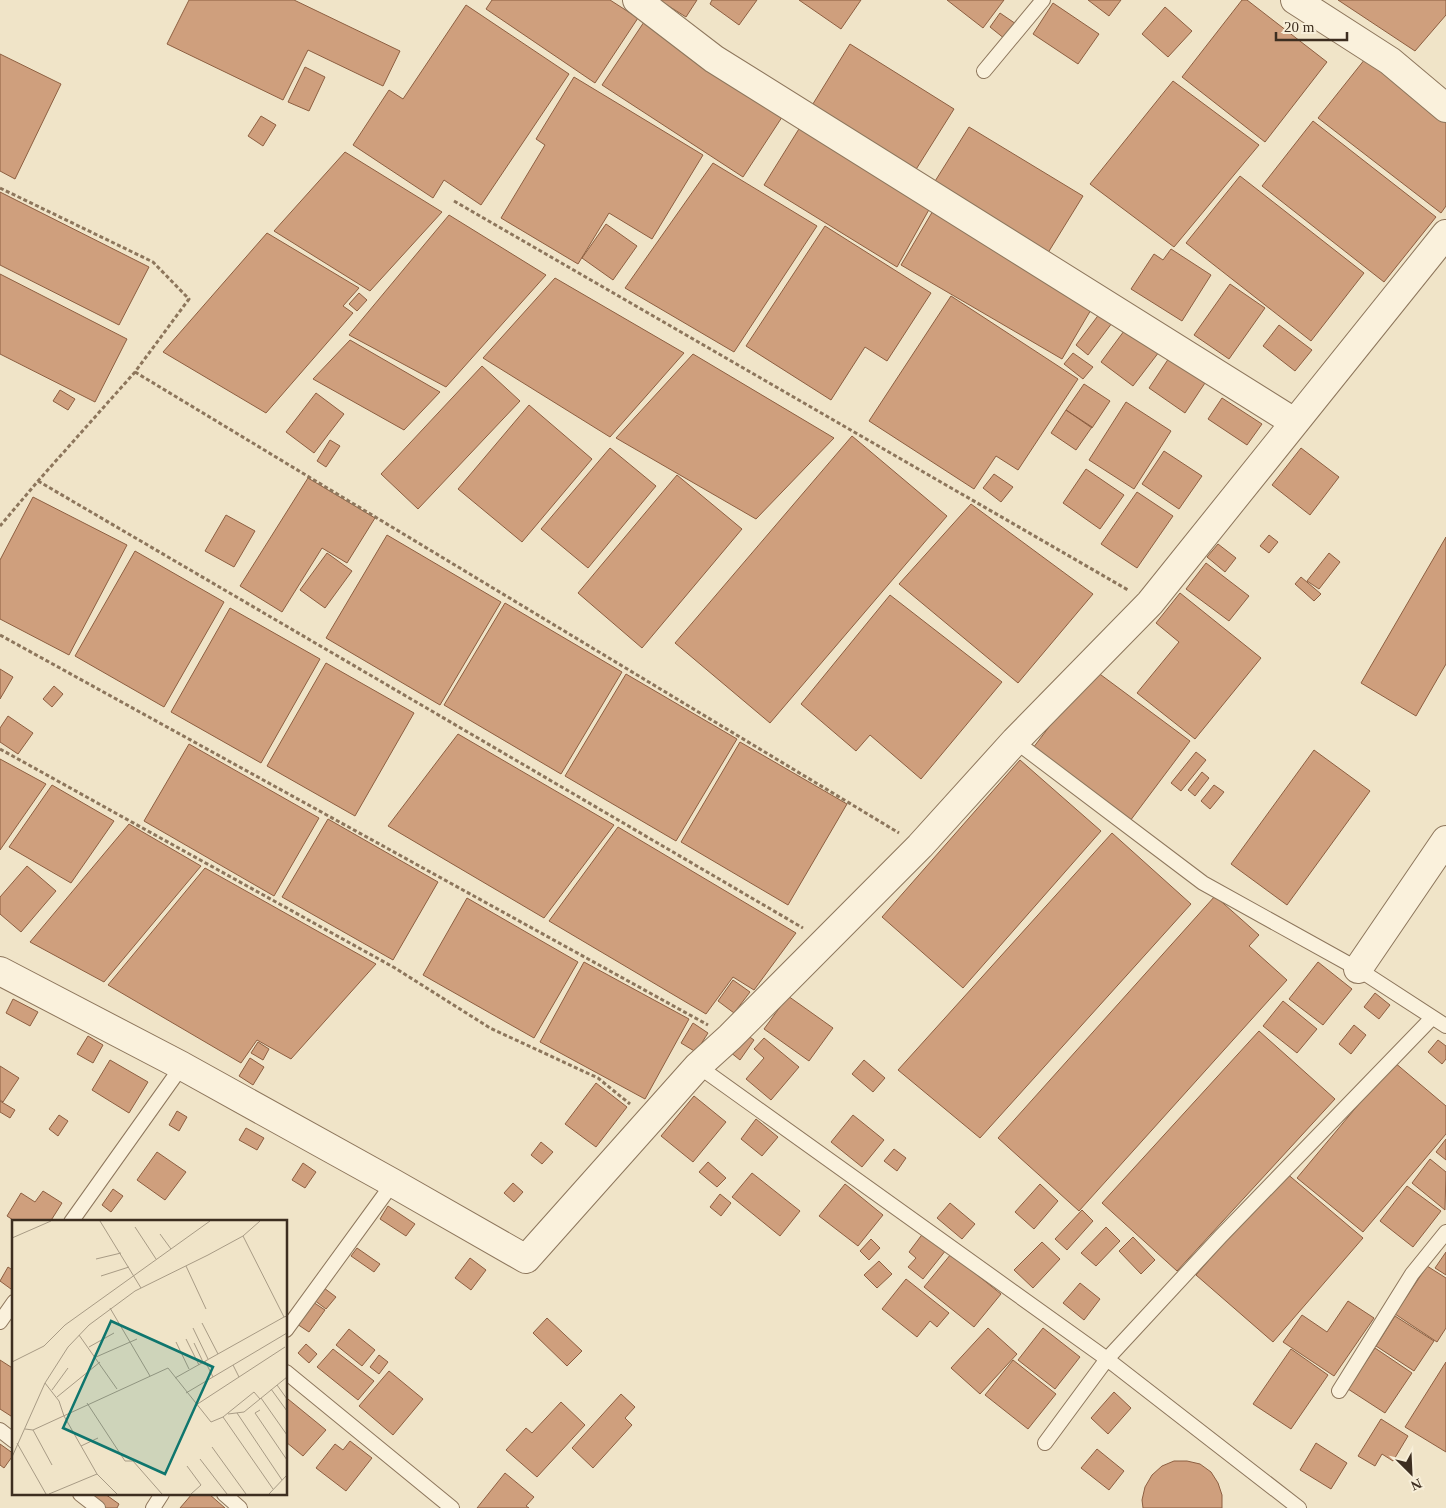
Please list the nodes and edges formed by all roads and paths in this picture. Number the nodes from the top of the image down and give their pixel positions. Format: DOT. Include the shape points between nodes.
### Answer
graph roads {
  1 [pos="637,0"];
  2 [pos="1043,0"];
  3 [pos="1295,0"];
  4 [pos="984,71"];
  5 [pos="1446,108"];
  6 [pos="0,188"];
  7 [pos="454,201"];
  8 [pos="1446,234"];
  9 [pos="135,372"];
  10 [pos="1294,422"];
  11 [pos="38,481"];
  12 [pos="0,526"];
  13 [pos="1150,603"];
  14 [pos="0,634"];
  15 [pos="1015,741"];
  16 [pos="0,749"];
  17 [pos="1446,840"];
  18 [pos="920,846"];
  19 [pos="825,941"];
  20 [pos="1358,969"];
  21 [pos="0,971"];
  22 [pos="1432,1018"];
  23 [pos="1446,1026"];
  24 [pos="730,1037"];
  25 [pos="182,1066"];
  26 [pos="698,1066"];
  27 [pos="650,1120"];
  28 [pos="393,1183"];
  29 [pos="72,1220"];
  30 [pos="1446,1232"];
  31 [pos="12,1305"];
  32 [pos="0,1322"];
  33 [pos="288,1327"];
  34 [pos="1107,1359"];
  35 [pos="288,1374"];
  36 [pos="1340,1391"];
  37 [pos="0,1430"];
  38 [pos="12,1439"];
  39 [pos="1045,1443"];
  40 [pos="83,1496"];
  41 [pos="161,1496"];
  42 [pos="226,1496"];
  43 [pos="98,1508"];
  44 [pos="153,1508"];
  45 [pos="240,1508"];
  46 [pos="452,1508"];
  47 [pos="1299,1508"];
  1 -- 10 [label="street" via="714,59"];
  2 -- 4 [label="lane"];
  3 -- 5 [label="street" via="1390,61"];
  6 -- 9 [label="path" via="153,262 189,299"];
  7 -- 13 [label="path"];
  8 -- 10 [label="street"];
  9 -- 11 [label="path"];
  9 -- 18 [label="path"];
  10 -- 13 [label="street"];
  11 -- 12 [label="path"];
  11 -- 19 [label="path"];
  13 -- 15 [label="street"];
  14 -- 24 [label="path"];
  15 -- 18 [label="street"];
  15 -- 20 [label="lane" via="1203,883"];
  16 -- 27 [label="path" via="395,968 490,1028 598,1078"];
  17 -- 20 [label="street"];
  18 -- 19 [label="street"];
  19 -- 24 [label="street"];
  20 -- 22 [label="lane"];
  21 -- 25 [label="street"];
  22 -- 23 [label="lane"];
  22 -- 34 [label="lane"];
  24 -- 26 [label="street"];
  25 -- 28 [label="street"];
  25 -- 29 [label="lane"];
  26 -- 27 [label="street"];
  26 -- 34 [label="lane"];
  27 -- 28 [label="street" via="526,1259"];
  28 -- 33 [label="lane"];
  30 -- 36 [label="lane" via="1412,1274"];
  31 -- 32 [label="lane"];
  34 -- 39 [label="lane"];
  34 -- 47 [label="lane"];
  35 -- 46 [label="lane"];
  37 -- 38 [label="lane"];
  40 -- 43 [label="lane"];
  41 -- 44 [label="lane"];
  42 -- 45 [label="lane"];
}
